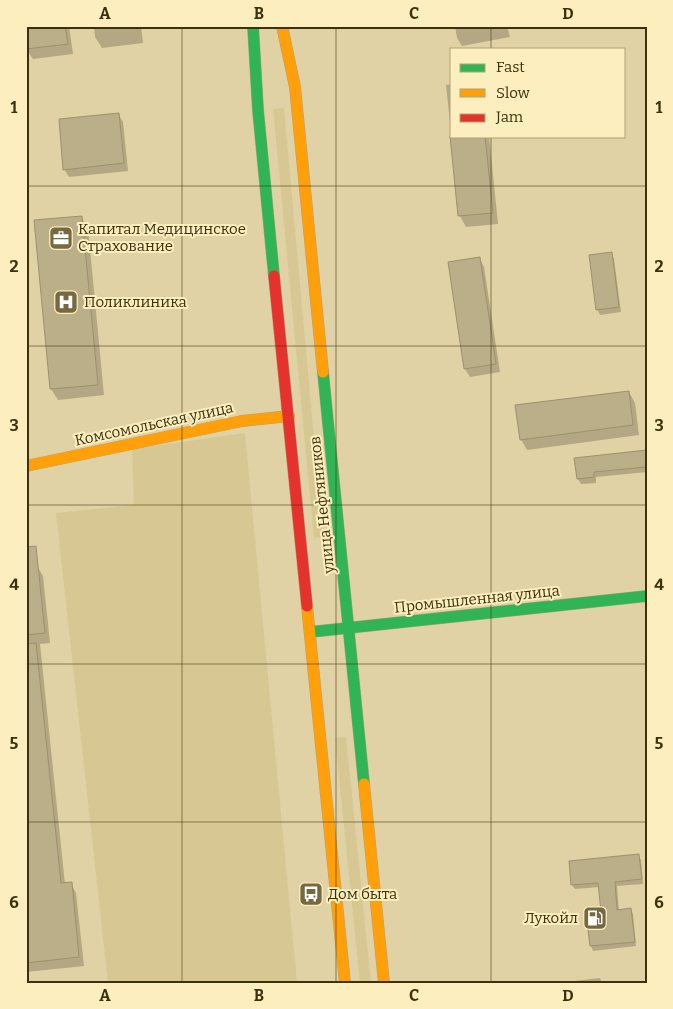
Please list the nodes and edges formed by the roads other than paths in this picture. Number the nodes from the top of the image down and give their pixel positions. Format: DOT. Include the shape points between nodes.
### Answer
graph roads {
  1 [pos="252,26"];
  2 [pos="282,26"];
  3 [pos="288,416"];
  4 [pos="26,466"];
  5 [pos="647,596"];
  6 [pos="349,628"];
  7 [pos="310,632"];
  8 [pos="345,983"];
  9 [pos="384,983"];
  1 -- 3 [label="main road, улица Нефтяников"];
  2 -- 6 [label="main road, улица Нефтяников" via="295,87"];
  3 -- 4 [label="main road, Комсомольская улица" via="232,423"];
  3 -- 7 [label="main road, улица Нефтяников"];
  5 -- 6 [label="main road, Промышленная улица"];
  6 -- 7 [label="main road, Промышленная улица"];
  6 -- 9 [label="main road, улица Нефтяников"];
  7 -- 8 [label="main road, улица Нефтяников"];
}
